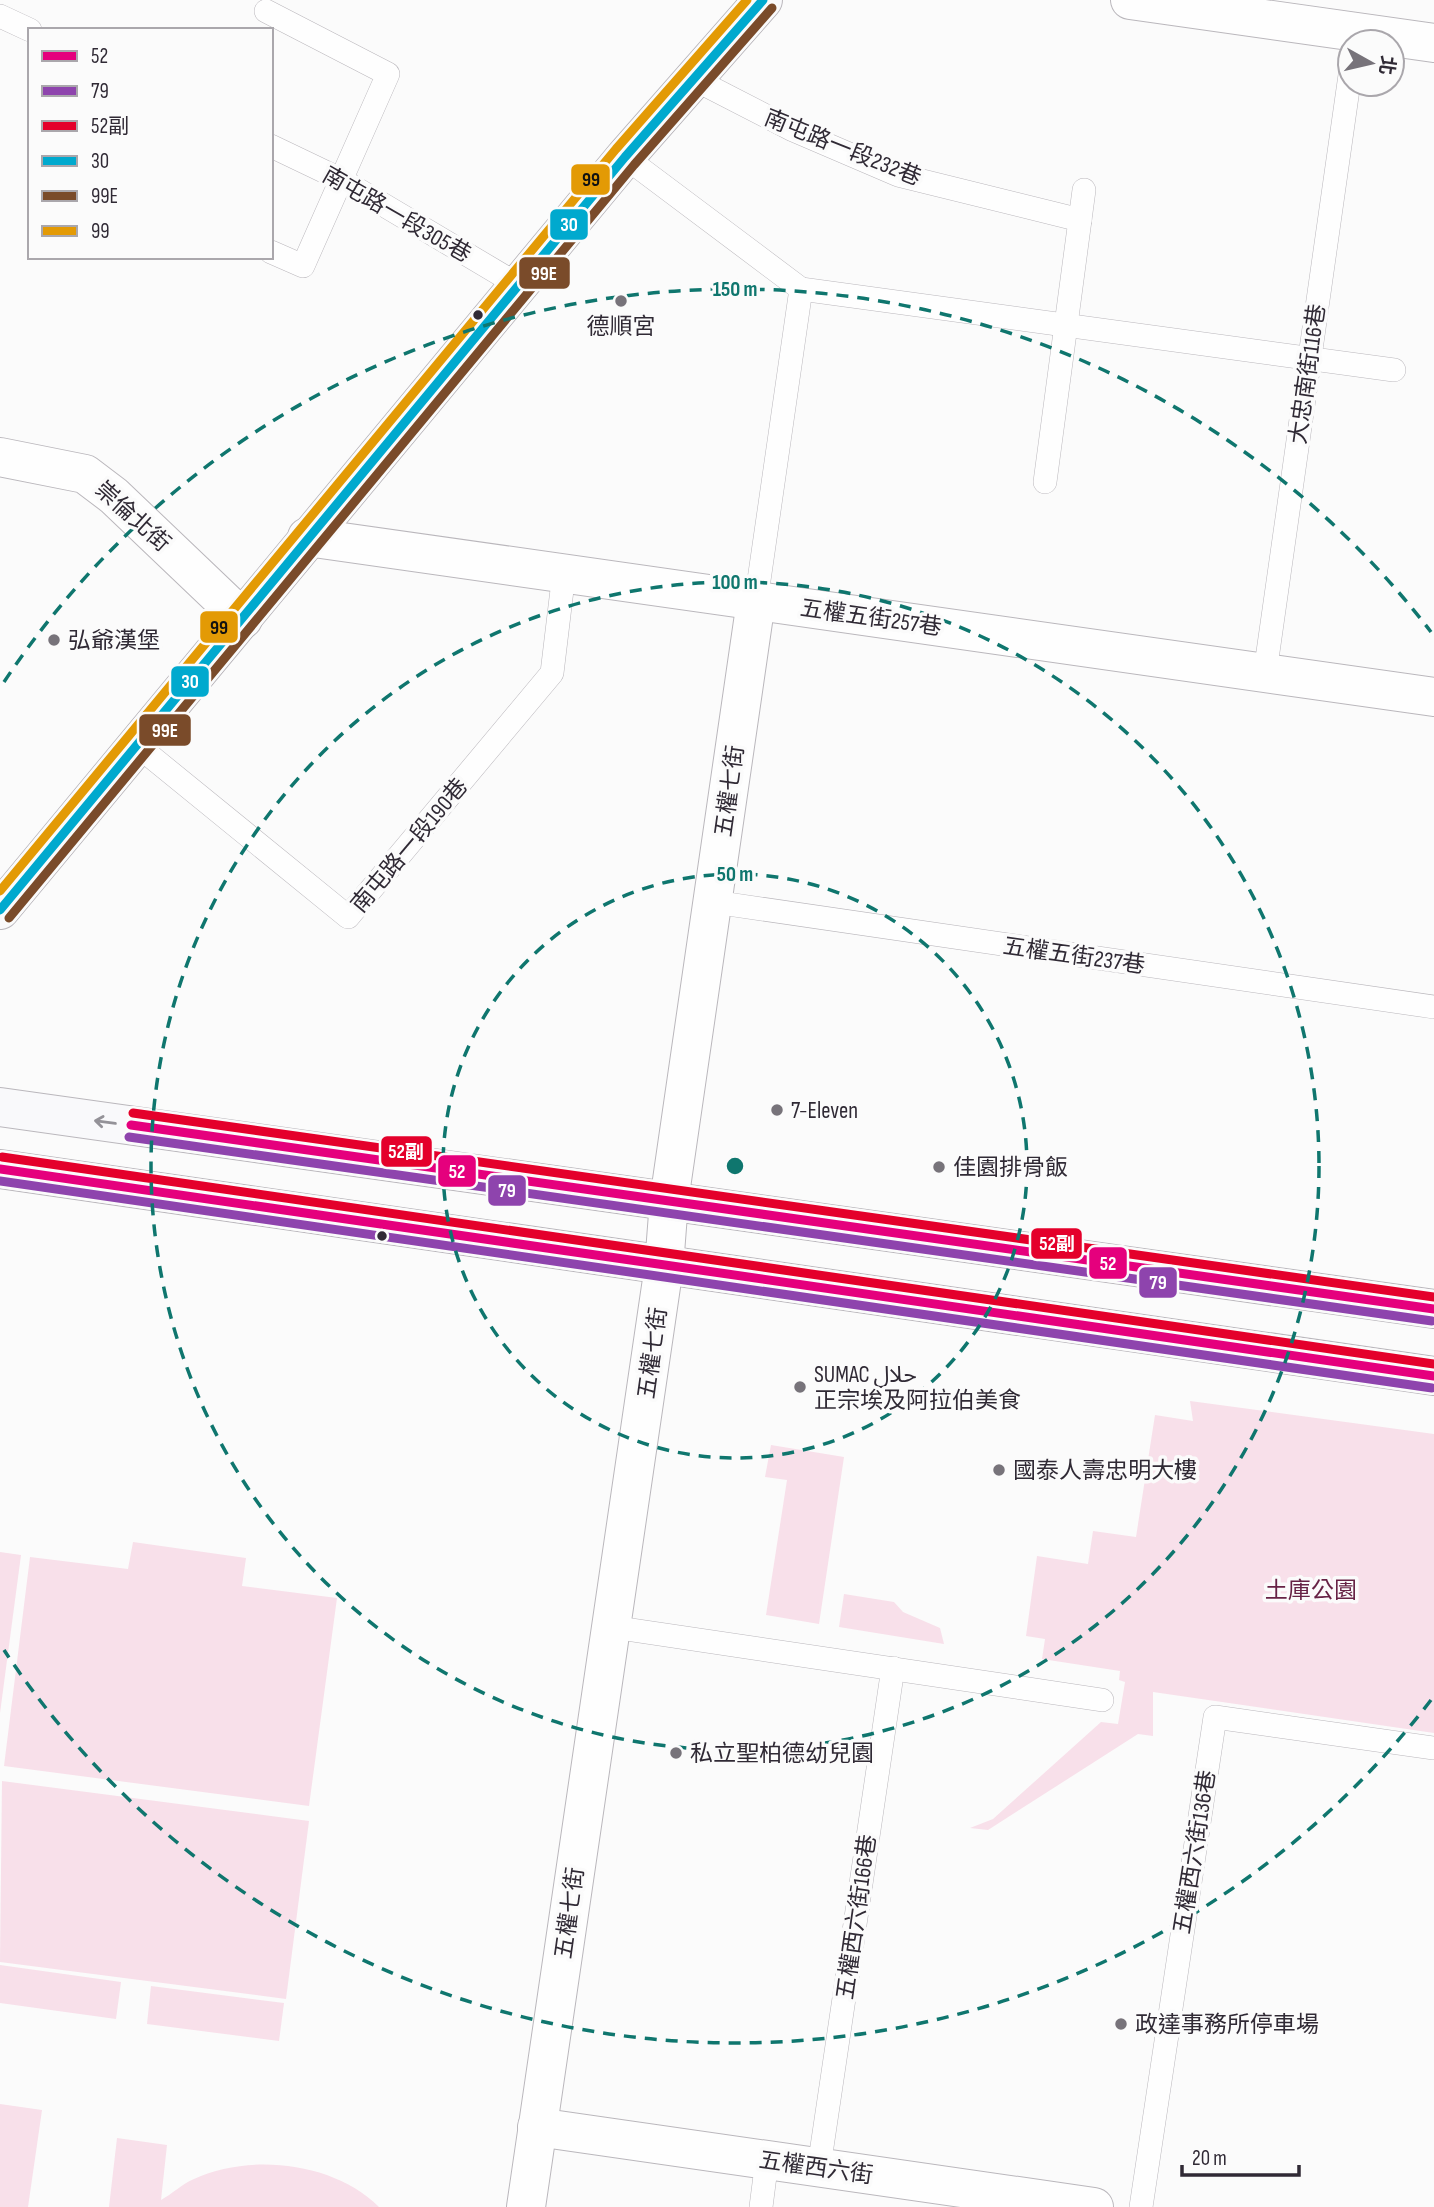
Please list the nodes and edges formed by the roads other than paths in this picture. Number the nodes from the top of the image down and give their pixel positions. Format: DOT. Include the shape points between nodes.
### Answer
graph roads {
  1 [pos="1130,0"];
  2 [pos="759,2"];
  3 [pos="266,11"];
  4 [pos="0,16"];
  5 [pos="28,29"];
  6 [pos="1336,34"];
  7 [pos="1406,41"];
  8 [pos="1434,43"];
  9 [pos="694,79"];
  10 [pos="1347,98"];
  11 [pos="273,147"];
  12 [pos="625,157"];
  13 [pos="340,179"];
  14 [pos="1084,190"];
  15 [pos="1080,220"];
  16 [pos="273,253"];
  17 [pos="520,286"];
  18 [pos="801,289"];
  19 [pos="1066,325"];
  20 [pos="1310,358"];
  21 [pos="1394,370"];
  22 [pos="0,457"];
  23 [pos="1045,482"];
  24 [pos="307,537"];
  25 [pos="564,573"];
  26 [pos="756,601"];
  27 [pos="243,619"];
  28 [pos="1265,673"];
  29 [pos="1434,696"];
  30 [pos="138,746"];
  31 [pos="713,902"];
  32 [pos="0,910"];
  33 [pos="1434,1007"];
  34 [pos="0,1107"];
  35 [pos="0,1169"];
  36 [pos="670,1201"];
  37 [pos="664,1266"];
  38 [pos="1434,1309"];
  39 [pos="1434,1376"];
  40 [pos="612,1627"];
  41 [pos="893,1668"];
  42 [pos="1102,1700"];
  43 [pos="1434,1748"];
  44 [pos="537,2127"];
  45 [pos="767,2160"];
  46 [pos="819,2167"];
  47 [pos="982,2199"];
  48 [pos="526,2207"];
  49 [pos="761,2207"];
  50 [pos="1094,2207"];
  51 [pos="1141,2207"];
  1 -- 6 [label="street"];
  2 -- 9 [label="main road"];
  3 -- 13 [label="lane" via="388,74"];
  4 -- 5 [label="lane"];
  7 -- 8 [label="street"];
  9 -- 12 [label="main road"];
  9 -- 15 [label="lane, 南屯路一段232巷" via="793,131 898,175"];
  10 -- 20 [label="lane, 大忠南街116巷"];
  11 -- 13 [label="lane, 南屯路一段305巷"];
  12 -- 17 [label="main road"];
  12 -- 18 [label="lane"];
  13 -- 16 [label="lane" via="303,265"];
  13 -- 17 [label="lane, 南屯路一段305巷"];
  14 -- 15 [label="lane"];
  15 -- 19 [label="lane"];
  17 -- 24 [label="main road"];
  18 -- 19 [label="lane"];
  18 -- 26 [label="lane, 五權七街"];
  19 -- 20 [label="lane"];
  19 -- 23 [label="lane"];
  20 -- 21 [label="lane"];
  20 -- 28 [label="lane, 大忠南街116巷"];
  22 -- 27 [label="street, 崇倫北街" via="85,474"];
  24 -- 25 [label="street, 五權五街257巷"];
  24 -- 27 [label="main road"];
  25 -- 26 [label="street, 五權五街257巷"];
  25 -- 30 [label="lane, 南屯路一段190巷" via="552,673 348,917"];
  26 -- 28 [label="street, 五權五街257巷"];
  26 -- 31 [label="street, 五權七街"];
  27 -- 30 [label="main road"];
  28 -- 29 [label="street, 五權五街257巷"];
  30 -- 32 [label="main road"];
  31 -- 33 [label="lane, 五權五街237巷"];
  31 -- 36 [label="street, 五權七街"];
  36 -- 34 [label="main road, one-way"];
  35 -- 37 [label="main road"];
  36 -- 37 [label="street, 五權七街"];
  36 -- 38 [label="main road"];
  37 -- 39 [label="main road"];
  37 -- 40 [label="street, 五權七街"];
  40 -- 41 [label="lane"];
  40 -- 44 [label="street, 五權七街"];
  41 -- 42 [label="lane"];
  41 -- 46 [label="lane, 五權西六街166巷"];
  43 -- 51 [label="lane, 五權西六街136巷" via="1215,1717"];
  44 -- 45 [label="street, 五權西六街"];
  44 -- 48 [label="street, 五權七街"];
  45 -- 46 [label="street, 五權西六街"];
  45 -- 49 [label="lane"];
  46 -- 47 [label="street, 五權西六街"];
  47 -- 50 [label="street, 五權西六街"];
}
